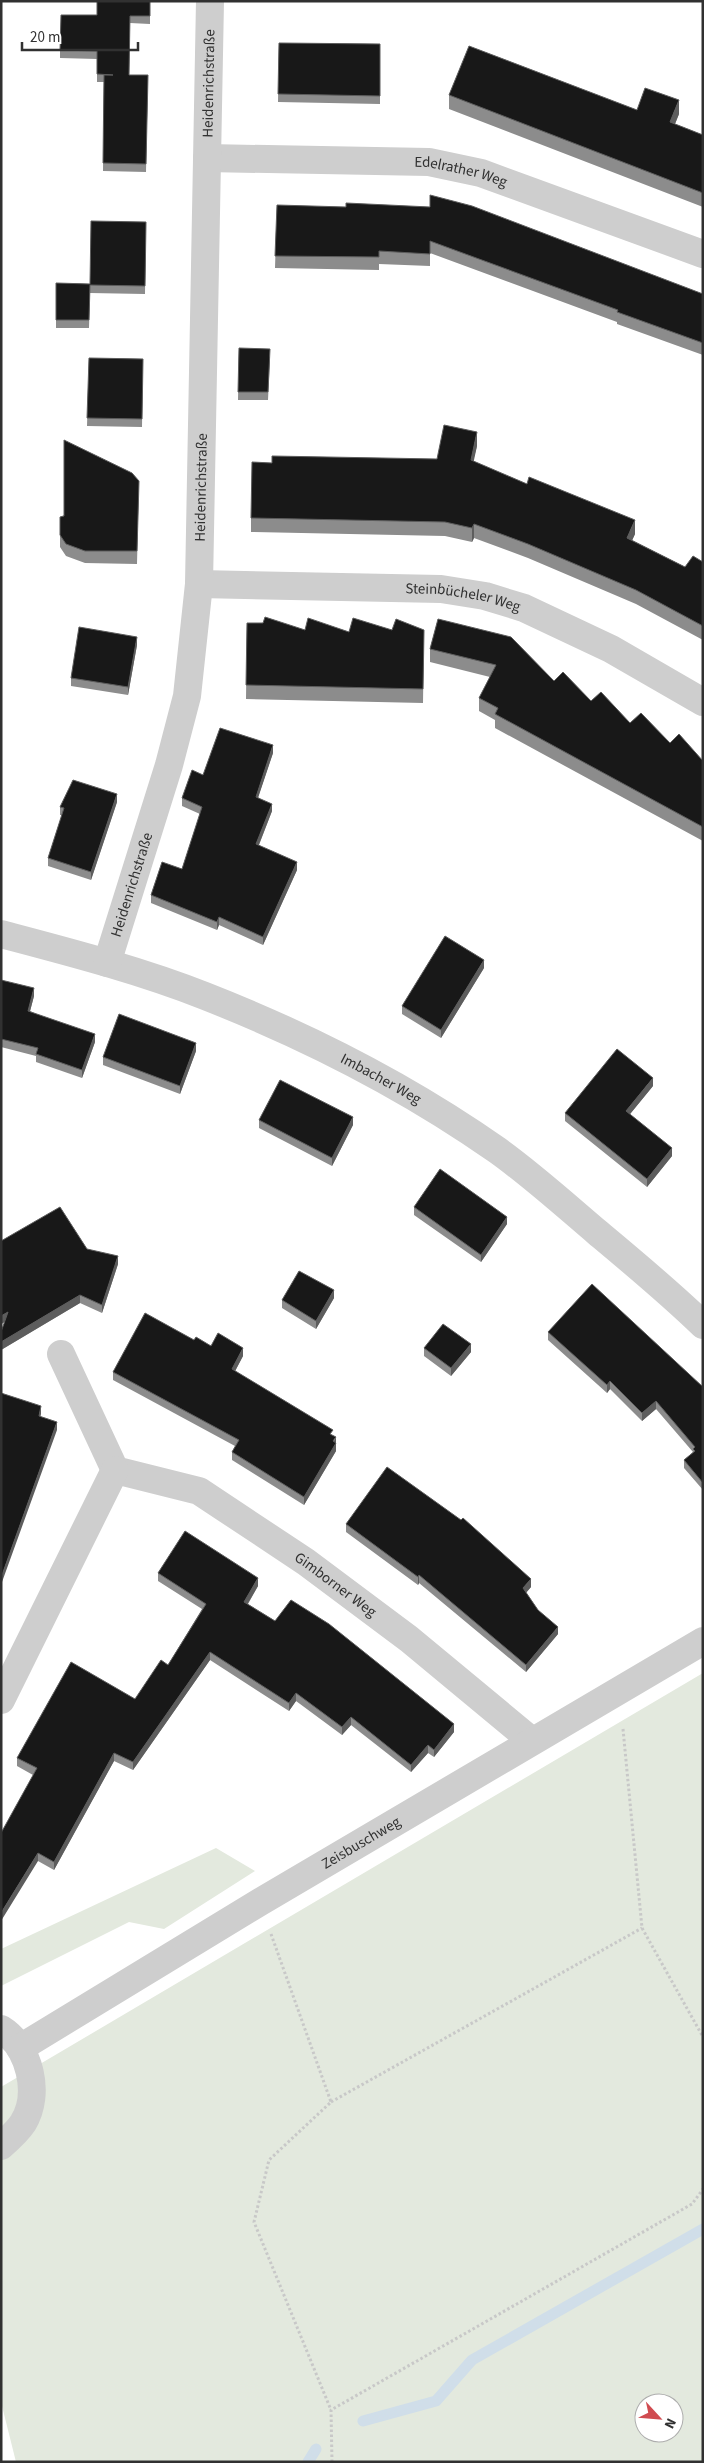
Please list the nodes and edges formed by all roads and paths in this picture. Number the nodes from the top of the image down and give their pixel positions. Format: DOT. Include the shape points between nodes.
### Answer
graph roads {
  1 [pos="210,1"];
  2 [pos="207,158"];
  3 [pos="703,254"];
  4 [pos="198,584"];
  5 [pos="703,702"];
  6 [pos="1,934"];
  7 [pos="107,963"];
  8 [pos="703,1324"];
  9 [pos="61,1354"];
  10 [pos="115,1470"];
  11 [pos="703,1641"];
  12 [pos="622,1688"];
  13 [pos="1,1700"];
  14 [pos="532,1741"];
  15 [pos="260,1902"];
  16 [pos="642,1928"];
  17 [pos="703,2037"];
  18 [pos="11,2039"];
  19 [pos="331,2102"];
  20 [pos="1,2146"];
  21 [pos="703,2189"];
  22 [pos="332,2410"];
  23 [pos="332,2462"];
  1 -- 2 [label="street, Heidenrichstraße"];
  2 -- 3 [label="street, Edelrather Weg" via="429,162 482,173"];
  2 -- 4 [label="street, Heidenrichstraße"];
  4 -- 5 [label="street, Steinbücheler Weg" via="441,589 485,596 524,608 611,649"];
  4 -- 7 [label="street, Heidenrichstraße" via="187,696 169,765"];
  6 -- 7 [label="street, Imbacher Weg"];
  7 -- 8 [label="street, Imbacher Weg" via="204,995 304,1038 415,1097 497,1150 558,1198"];
  9 -- 10 [label="street"];
  10 -- 13 [label="street"];
  10 -- 14 [label="street, Gimborner Weg" via="198,1492 306,1562 401,1633"];
  11 -- 12 [label="street, Zeisbuschweg"];
  12 -- 14 [label="street, Zeisbuschweg"];
  12 -- 16 [label="path"];
  14 -- 15 [label="street, Zeisbuschweg"];
  15 -- 18 [label="street, Zeisbuschweg"];
  15 -- 19 [label="path"];
  16 -- 17 [label="path"];
  16 -- 19 [label="path"];
  18 -- 20 [label="street" via="28,2065 32,2084 30,2104 23,2122"];
  19 -- 22 [label="path" via="269,2160 254,2222"];
  21 -- 22 [label="path" via="692,2204"];
  22 -- 23 [label="path"];
}
